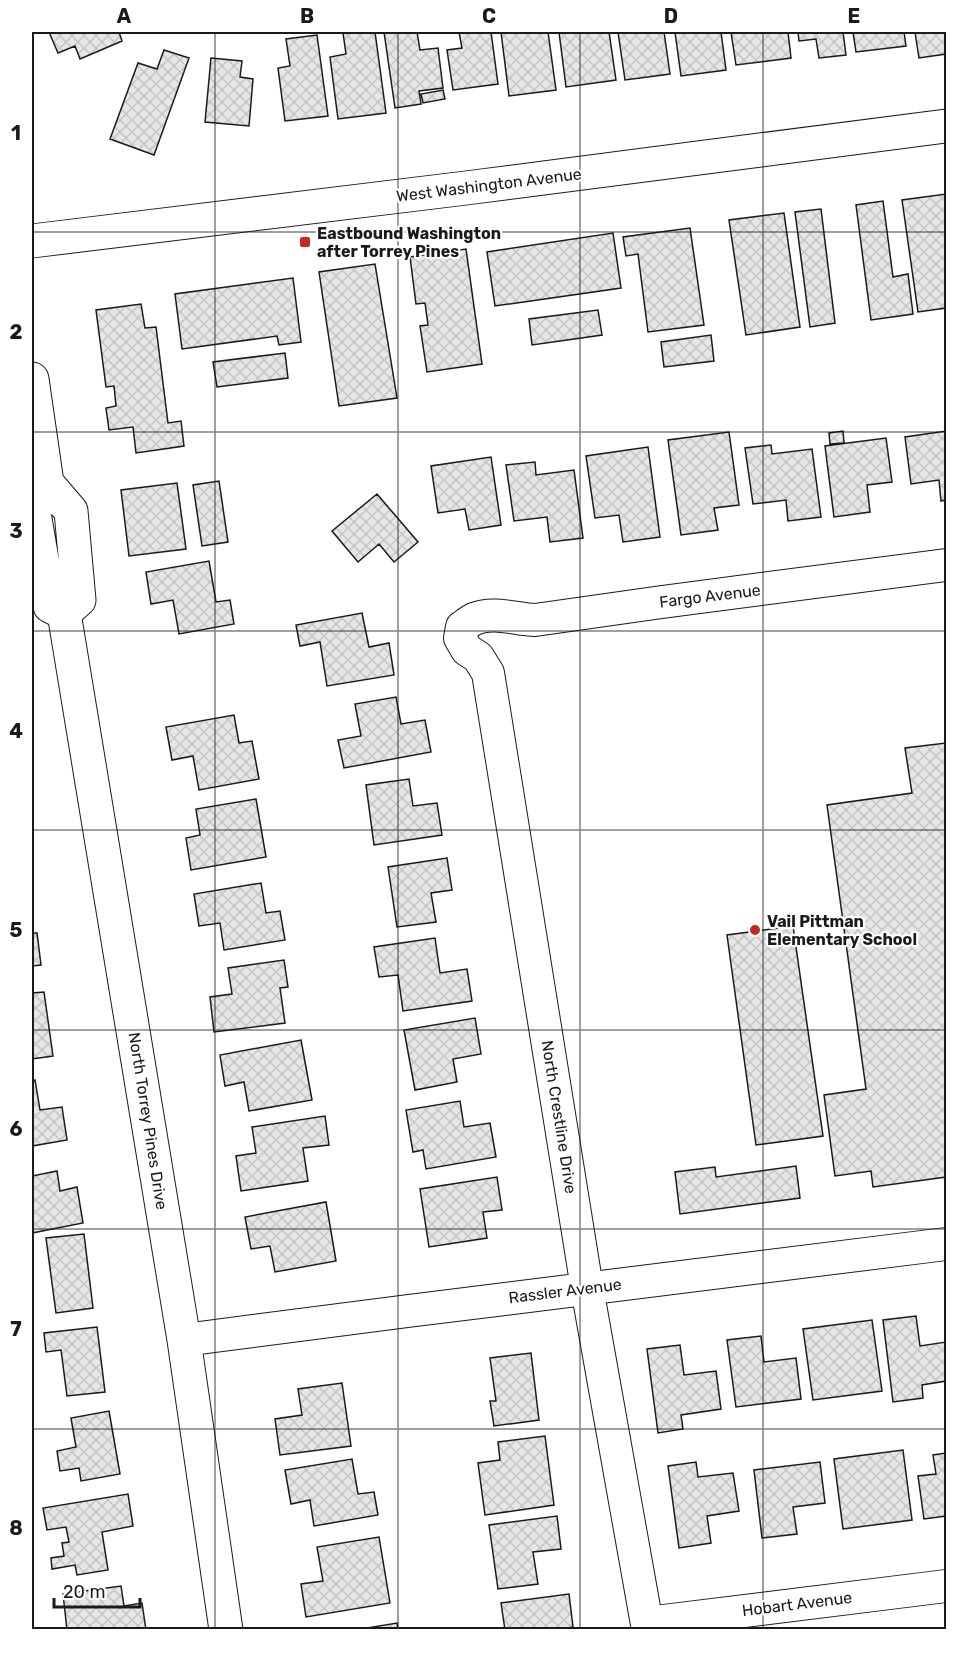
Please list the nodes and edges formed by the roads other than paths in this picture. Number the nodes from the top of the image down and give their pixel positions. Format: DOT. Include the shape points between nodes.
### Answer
graph roads {
  1 [pos="946,126"];
  2 [pos="32,241"];
  3 [pos="32,379"];
  4 [pos="946,565"];
  5 [pos="474,619"];
  6 [pos="946,1244"];
  7 [pos="587,1288"];
  8 [pos="184,1340"];
  9 [pos="946,1586"];
  10 [pos="648,1626"];
  11 [pos="226,1629"];
  1 -- 2 [label="main road, West Washington Avenue"];
  3 -- 8 [label="main road, North Torrey Pines Drive" via="47,483 34,513 50,606 64,613"];
  4 -- 5 [label="street, Fargo Avenue" via="535,620 500,615"];
  5 -- 7 [label="street, North Crestline Drive" via="462,627 460,638 488,673"];
  6 -- 7 [label="street, Rassler Avenue"];
  7 -- 8 [label="street, Rassler Avenue"];
  7 -- 10 [label="street, North Crestline Drive"];
  8 -- 11 [label="main road, North Torrey Pines Drive"];
  9 -- 10 [label="street, Hobart Avenue"];
}
